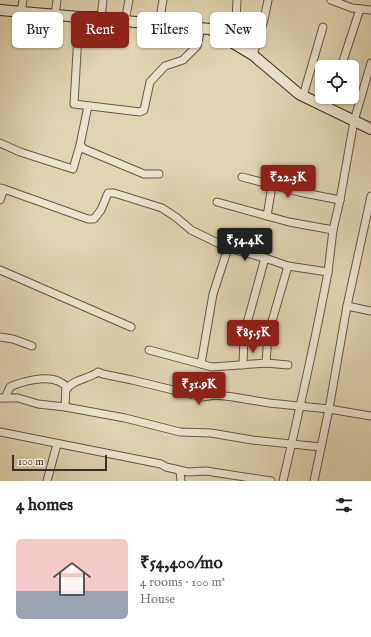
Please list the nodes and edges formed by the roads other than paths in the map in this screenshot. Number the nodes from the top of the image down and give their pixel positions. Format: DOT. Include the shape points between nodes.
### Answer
graph roads {
  1 [pos="23,0"];
  2 [pos="57,0"];
  3 [pos="103,0"];
  4 [pos="128,0"];
  5 [pos="163,0"];
  6 [pos="237,0"];
  7 [pos="268,0"];
  8 [pos="331,0"];
  9 [pos="360,9"];
  10 [pos="0,10"];
  11 [pos="371,10"];
  12 [pos="21,12"];
  13 [pos="55,12"];
  14 [pos="102,12"];
  15 [pos="126,12"];
  16 [pos="161,12"];
  17 [pos="236,12"];
  18 [pos="324,28"];
  19 [pos="77,48"];
  20 [pos="195,48"];
  21 [pos="242,48"];
  22 [pos="254,55"];
  23 [pos="343,60"];
  24 [pos="371,63"];
  25 [pos="303,96"];
  26 [pos="328,104"];
  27 [pos="88,106"];
  28 [pos="327,108"];
  29 [pos="354,121"];
  30 [pos="371,129"];
  31 [pos="0,143"];
  32 [pos="80,145"];
  33 [pos="159,174"];
  34 [pos="242,177"];
  35 [pos="272,186"];
  36 [pos="2,188"];
  37 [pos="371,196"];
  38 [pos="0,200"];
  39 [pos="340,200"];
  40 [pos="217,202"];
  41 [pos="267,216"];
  42 [pos="333,230"];
  43 [pos="228,248"];
  44 [pos="265,258"];
  45 [pos="288,266"];
  46 [pos="0,270"];
  47 [pos="328,272"];
  48 [pos="347,306"];
  49 [pos="371,311"];
  50 [pos="131,327"];
  51 [pos="0,337"];
  52 [pos="32,346"];
  53 [pos="149,350"];
  54 [pos="266,363"];
  55 [pos="201,364"];
  56 [pos="243,365"];
  57 [pos="288,365"];
  58 [pos="66,390"];
  59 [pos="2,398"];
  60 [pos="301,406"];
  61 [pos="65,407"];
  62 [pos="329,409"];
  63 [pos="371,416"];
  64 [pos="0,432"];
  65 [pos="57,444"];
  66 [pos="291,444"];
  67 [pos="321,447"];
  68 [pos="180,471"];
  69 [pos="47,481"];
  70 [pos="181,481"];
  71 [pos="271,481"];
  72 [pos="283,481"];
  73 [pos="314,481"];
  1 -- 12 [label="street"];
  2 -- 13 [label="street"];
  3 -- 14 [label="street"];
  4 -- 15 [label="street"];
  5 -- 16 [label="street"];
  6 -- 17 [label="street"];
  7 -- 22 [label="street"];
  8 -- 9 [label="street"];
  9 -- 11 [label="street"];
  9 -- 23 [label="street"];
  10 -- 12 [label="street"];
  18 -- 25 [label="street"];
  19 -- 27 [label="street" via="74,104"];
  20 -- 27 [label="street" via="183,60 165,66 150,82 144,110 140,112"];
  21 -- 22 [label="street"];
  22 -- 25 [label="street"];
  24 -- 29 [label="street"];
  25 -- 28 [label="street"];
  26 -- 28 [label="street"];
  27 -- 32 [label="street"];
  28 -- 29 [label="street"];
  29 -- 30 [label="street"];
  29 -- 39 [label="street"];
  31 -- 32 [label="street" via="73,169"];
  32 -- 33 [label="street" via="144,174"];
  34 -- 35 [label="street"];
  35 -- 39 [label="street"];
  35 -- 41 [label="street"];
  36 -- 38 [label="street"];
  36 -- 43 [label="street" via="88,219 94,219 108,193 114,193 162,208 192,230"];
  37 -- 48 [label="street"];
  39 -- 42 [label="street"];
  40 -- 41 [label="street"];
  41 -- 42 [label="street"];
  42 -- 47 [label="street"];
  43 -- 44 [label="street"];
  43 -- 55 [label="street" via="213,294"];
  44 -- 45 [label="street"];
  44 -- 56 [label="street" via="244,334"];
  45 -- 47 [label="street"];
  45 -- 54 [label="street" via="268,335"];
  46 -- 50 [label="street"];
  47 -- 60 [label="street"];
  48 -- 49 [label="street"];
  48 -- 62 [label="street"];
  51 -- 52 [label="street"];
  53 -- 55 [label="street"];
  54 -- 56 [label="street"];
  54 -- 57 [label="street"];
  55 -- 56 [label="street" via="212,367"];
  58 -- 59 [label="street" via="66,386 56,380 28,380 10,387"];
  58 -- 60 [label="street" via="74,383 98,372 202,396 233,396"];
  58 -- 61 [label="street"];
  59 -- 61 [label="street" via="18,398 38,404"];
  60 -- 62 [label="street"];
  60 -- 66 [label="street"];
  61 -- 66 [label="street" via="180,432 211,433"];
  62 -- 63 [label="street"];
  62 -- 67 [label="street"];
  64 -- 65 [label="street"];
  65 -- 68 [label="street" via="161,464"];
  65 -- 69 [label="street"];
  66 -- 67 [label="street"];
  66 -- 72 [label="street"];
  67 -- 73 [label="street"];
  68 -- 70 [label="street"];
  68 -- 71 [label="street" via="206,471"];
}
